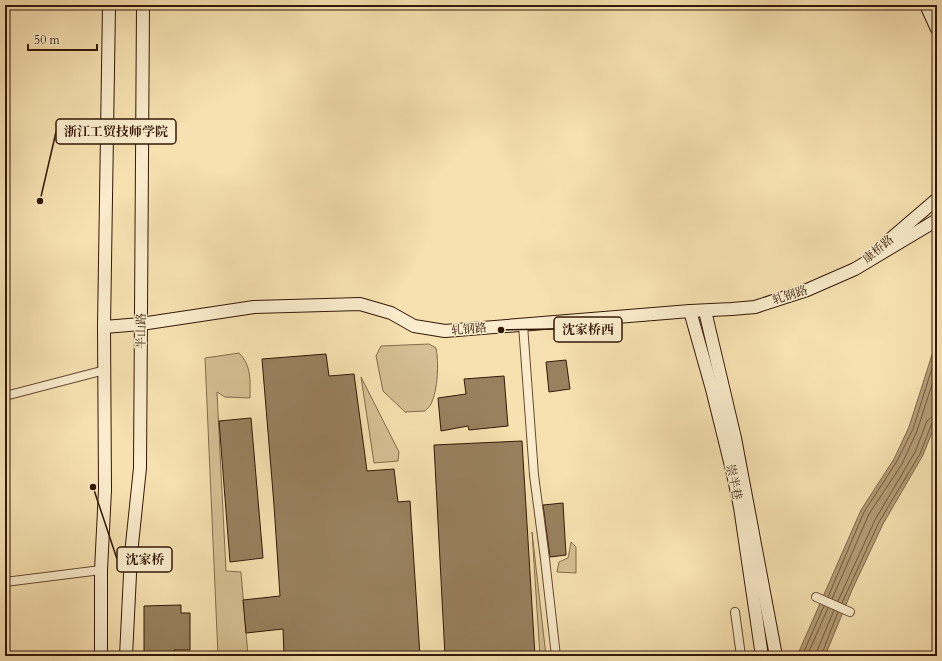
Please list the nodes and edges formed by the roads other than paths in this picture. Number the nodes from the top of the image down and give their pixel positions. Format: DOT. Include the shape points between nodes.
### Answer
graph roads {
  1 [pos="109,5"];
  2 [pos="143,5"];
  3 [pos="926,5"];
  4 [pos="937,29"];
  5 [pos="937,200"];
  6 [pos="937,220"];
  7 [pos="855,268"];
  8 [pos="705,310"];
  9 [pos="690,311"];
  10 [pos="141,324"];
  11 [pos="523,326"];
  12 [pos="104,327"];
  13 [pos="105,370"];
  14 [pos="5,396"];
  15 [pos="101,570"];
  16 [pos="5,582"];
  17 [pos="816,597"];
  18 [pos="735,612"];
  19 [pos="850,612"];
  20 [pos="101,656"];
  21 [pos="126,656"];
  22 [pos="556,656"];
  23 [pos="741,656"];
  24 [pos="762,656"];
  25 [pos="776,656"];
  1 -- 12 [label="main road"];
  2 -- 10 [label="main road, 半山路"];
  3 -- 4 [label="main road"];
  5 -- 7 [label="main road, 康桥路"];
  6 -- 7 [label="main road, 康桥路"];
  7 -- 8 [label="main road, 轧钢路" via="807,290 755,307"];
  8 -- 9 [label="main road, 轧钢路"];
  8 -- 25 [label="main road, 崇半巷" via="736,438"];
  9 -- 11 [label="main road, 轧钢路"];
  9 -- 24 [label="main road, 崇半巷" via="717,407 740,507"];
  10 -- 11 [label="main road, 轧钢路" via="254,307 360,304 391,313 414,326 445,331"];
  10 -- 12 [label="main road, 轧钢路"];
  10 -- 21 [label="main road, 半山路" via="140,468 131,554"];
  11 -- 22 [label="street" via="534,475"];
  12 -- 13 [label="main road"];
  13 -- 14 [label="street"];
  13 -- 15 [label="main road" via="105,490"];
  15 -- 16 [label="street"];
  15 -- 20 [label="main road"];
  17 -- 19 [label="street"];
  18 -- 23 [label="street"];
}
